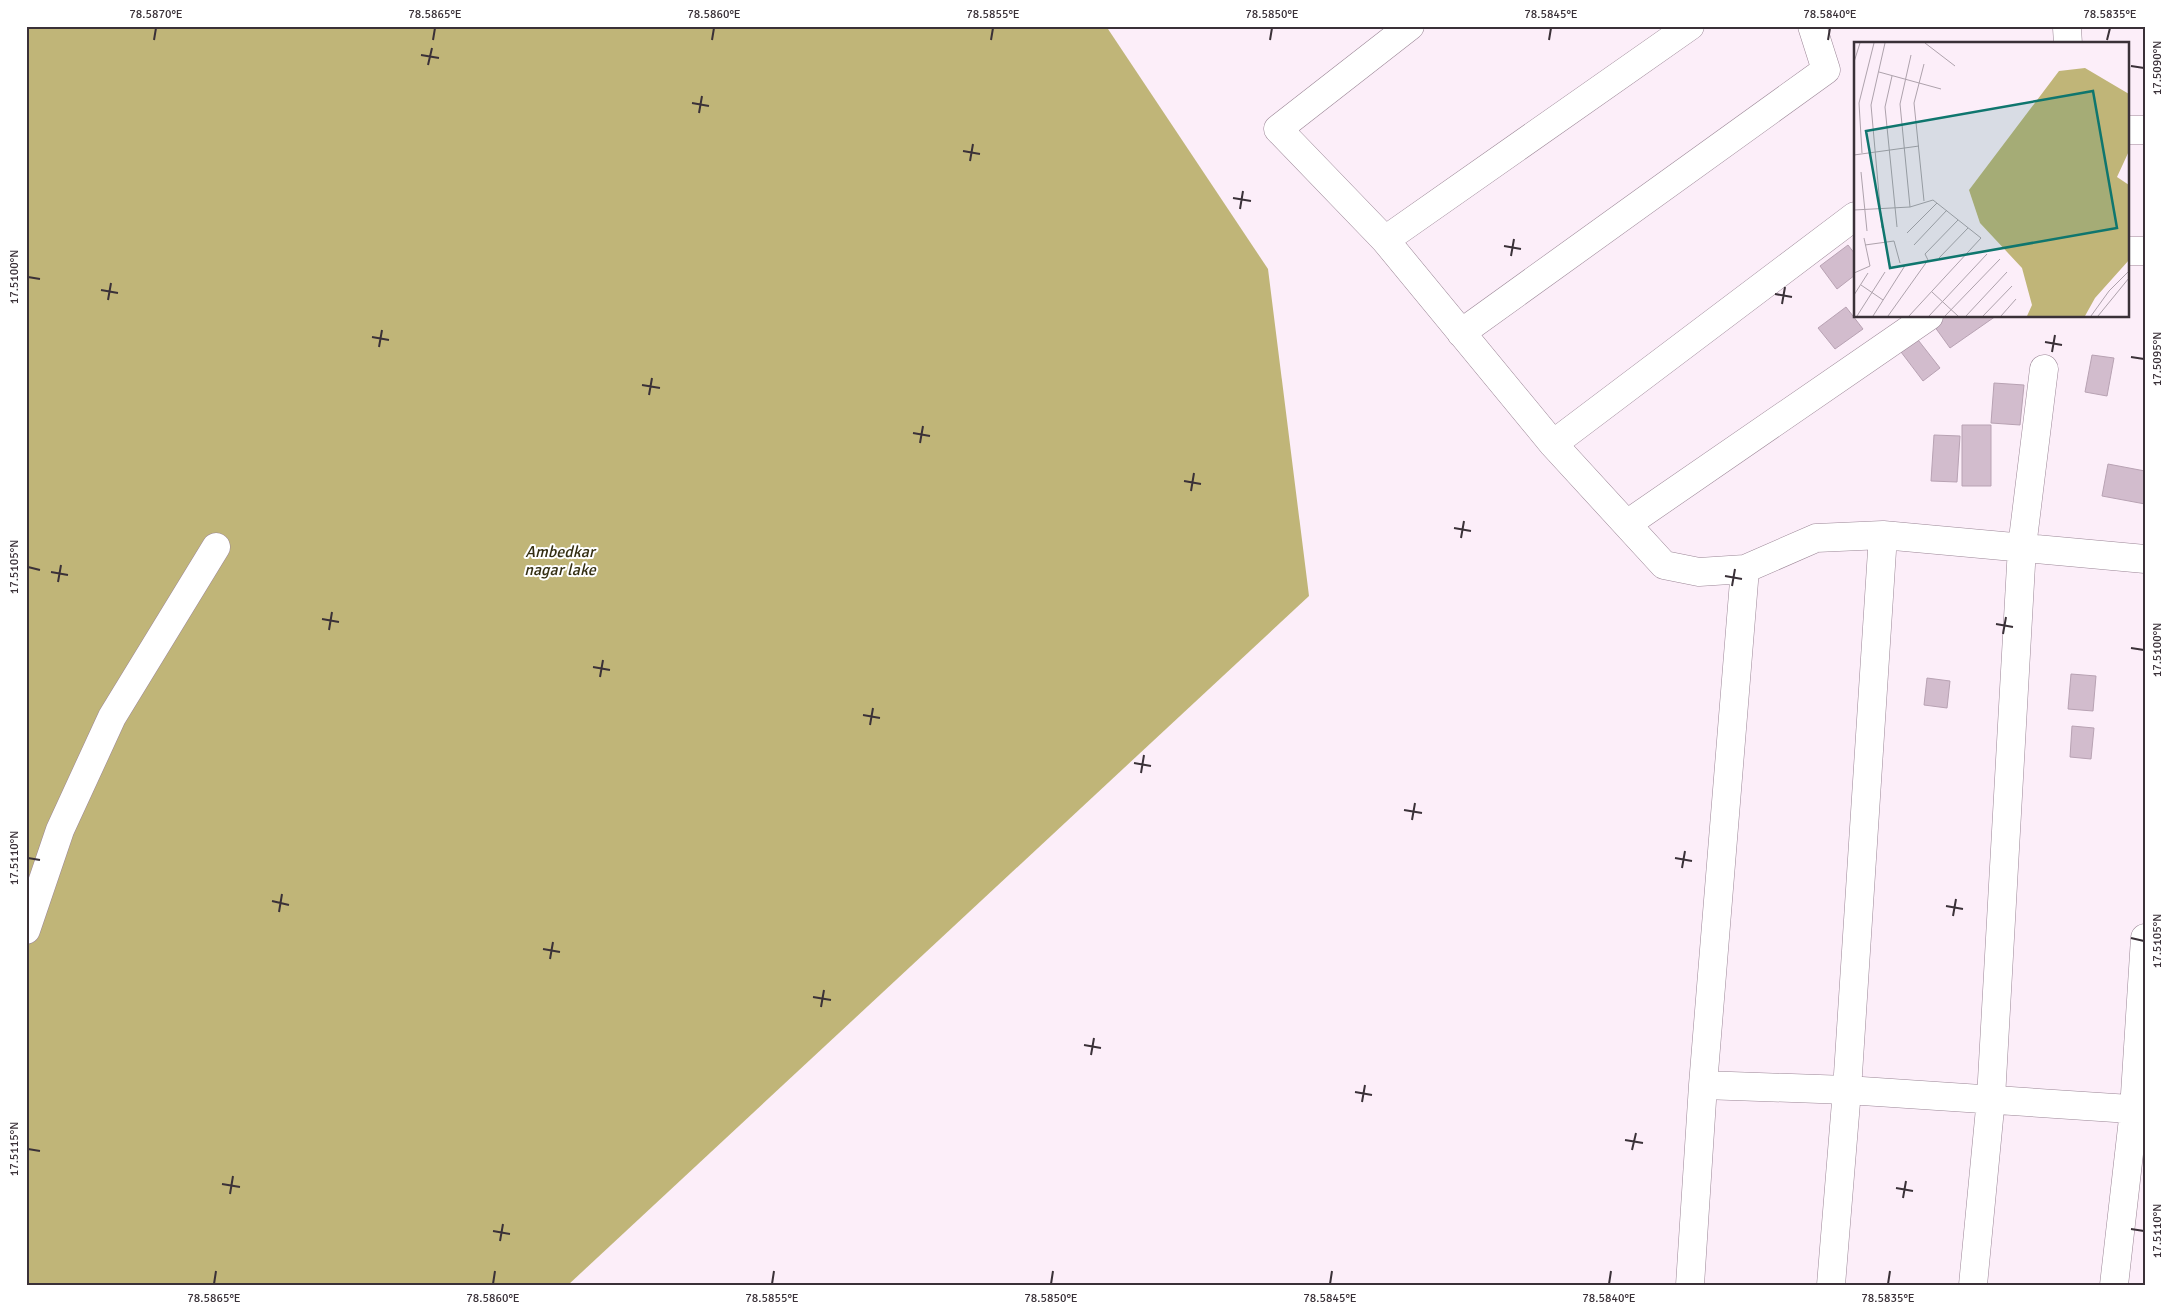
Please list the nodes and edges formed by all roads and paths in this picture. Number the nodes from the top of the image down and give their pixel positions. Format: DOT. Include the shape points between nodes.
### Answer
graph roads {
  1 [pos="1410,26"];
  2 [pos="1690,26"];
  3 [pos="1812,26"];
  4 [pos="2128,130"];
  5 [pos="2145,130"];
  6 [pos="1854,217"];
  7 [pos="1385,240"];
  8 [pos="2128,250"];
  9 [pos="2145,251"];
  10 [pos="1926,318"];
  11 [pos="1461,333"];
  12 [pos="2044,369"];
  13 [pos="1553,444"];
  14 [pos="1627,524"];
  15 [pos="1883,535"];
  16 [pos="216,547"];
  17 [pos="2022,547"];
  18 [pos="2145,559"];
  19 [pos="1745,569"];
  20 [pos="26,930"];
  21 [pos="2145,938"];
  22 [pos="1703,1085"];
  23 [pos="1847,1090"];
  24 [pos="1990,1098"];
  25 [pos="2139,1110"];
  26 [pos="1690,1285"];
  27 [pos="1831,1285"];
  28 [pos="1973,1285"];
  29 [pos="2114,1285"];
  1 -- 7 [label="street" via="1278,129"];
  2 -- 7 [label="street"];
  3 -- 11 [label="street" via="1826,70"];
  4 -- 5 [label="street"];
  6 -- 13 [label="street"];
  7 -- 11 [label="street"];
  8 -- 9 [label="street"];
  10 -- 14 [label="street"];
  11 -- 13 [label="street"];
  12 -- 17 [label="street"];
  13 -- 14 [label="street"];
  14 -- 19 [label="street" via="1664,565 1699,572"];
  15 -- 17 [label="street"];
  15 -- 19 [label="street" via="1816,538"];
  15 -- 23 [label="street"];
  16 -- 20 [label="street" via="112,717 60,830"];
  17 -- 18 [label="street"];
  17 -- 24 [label="street"];
  19 -- 22 [label="street"];
  21 -- 25 [label="street"];
  22 -- 23 [label="street"];
  22 -- 26 [label="street"];
  23 -- 24 [label="street"];
  23 -- 27 [label="street"];
  24 -- 25 [label="street"];
  24 -- 28 [label="street"];
  25 -- 29 [label="street"];
}
